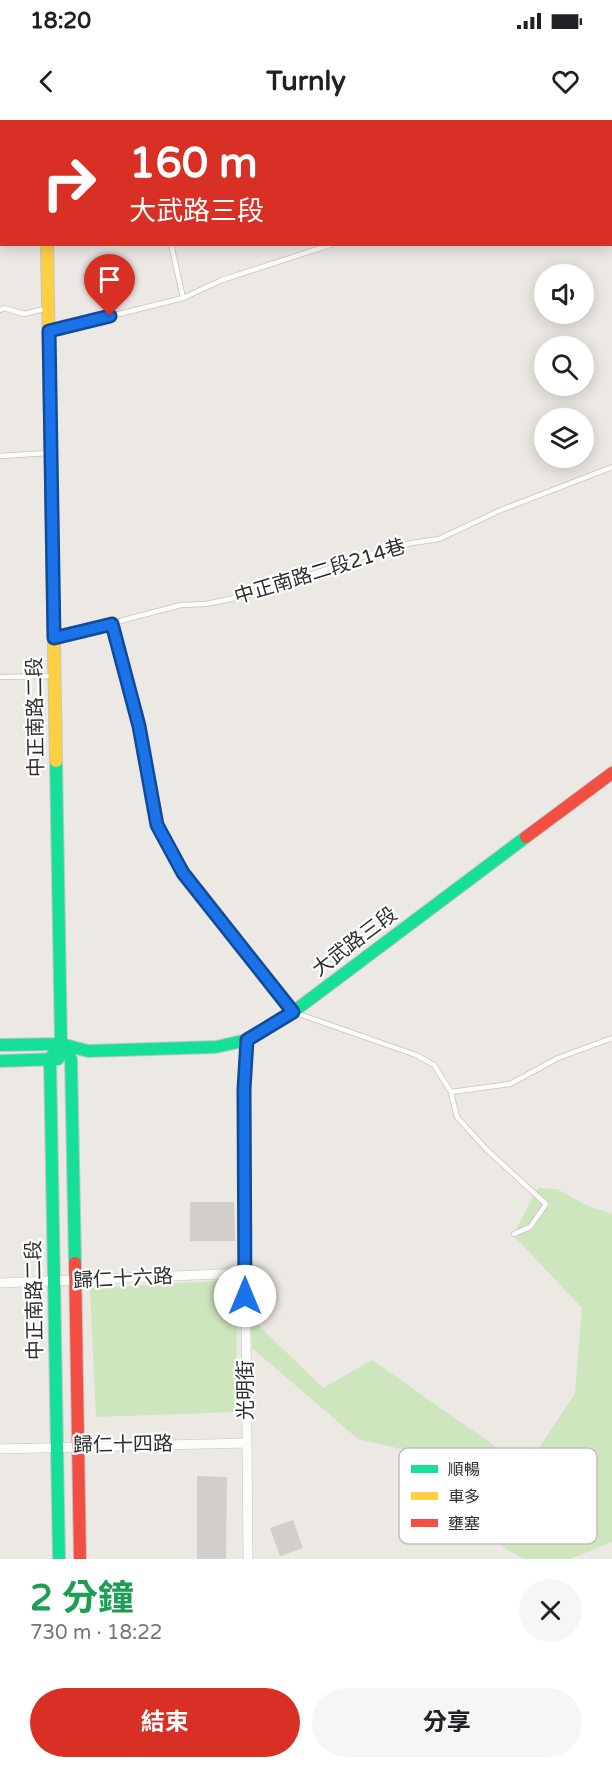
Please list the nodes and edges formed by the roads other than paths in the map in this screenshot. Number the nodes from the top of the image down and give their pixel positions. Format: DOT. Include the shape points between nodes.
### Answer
graph roads {
  1 [pos="47,246"];
  2 [pos="171,246"];
  3 [pos="327,246"];
  4 [pos="183,298"];
  5 [pos="48,308"];
  6 [pos="0,310"];
  7 [pos="49,331"];
  8 [pos="51,452"];
  9 [pos="0,456"];
  10 [pos="612,467"];
  11 [pos="112,624"];
  12 [pos="54,638"];
  13 [pos="54,676"];
  14 [pos="0,677"];
  15 [pos="612,773"];
  16 [pos="293,1012"];
  17 [pos="612,1038"];
  18 [pos="247,1040"];
  19 [pos="61,1044"];
  20 [pos="0,1045"];
  21 [pos="88,1051"];
  22 [pos="50,1059"];
  23 [pos="71,1059"];
  24 [pos="0,1060"];
  25 [pos="451,1092"];
  26 [pos="514,1234"];
  27 [pos="245,1273"];
  28 [pos="75,1281"];
  29 [pos="54,1282"];
  30 [pos="0,1283"];
  31 [pos="246,1443"];
  32 [pos="58,1446"];
  33 [pos="77,1446"];
  34 [pos="0,1449"];
  35 [pos="59,1559"];
  36 [pos="80,1559"];
  37 [pos="248,1559"];
  1 -- 5 [label="street, 中正南路二段"];
  2 -- 4 [label="lane"];
  3 -- 4 [label="lane" via="222,280"];
  4 -- 7 [label="lane"];
  5 -- 6 [label="lane" via="24,314"];
  5 -- 7 [label="street, 中正南路二段"];
  7 -- 8 [label="street, 中正南路二段"];
  8 -- 9 [label="lane"];
  8 -- 12 [label="street, 中正南路二段"];
  10 -- 11 [label="lane, 中正南路二段214巷" via="440,538 399,545 254,594 181,605"];
  11 -- 12 [label="lane, 中正南路二段214巷"];
  11 -- 16 [label="lane" via="139,726 157,825 183,873"];
  12 -- 13 [label="street, 中正南路二段"];
  13 -- 14 [label="lane"];
  13 -- 19 [label="street, 中正南路二段"];
  15 -- 16 [label="street, 大武路三段"];
  16 -- 18 [label="street, 大武路三段"];
  16 -- 25 [label="lane" via="416,1055 434,1065"];
  17 -- 25 [label="lane" via="558,1058 510,1084"];
  18 -- 21 [label="street, 大武路三段" via="201,1048"];
  18 -- 27 [label="street, 光明街"];
  19 -- 20 [label="street, 大武路三段"];
  19 -- 21 [label="street, 大武路三段"];
  19 -- 22 [label="street"];
  19 -- 23 [label="street"];
  21 -- 23 [label="street, 大武路三段"];
  22 -- 23 [label="street"];
  22 -- 24 [label="street"];
  22 -- 29 [label="street, 中正南路二段"];
  23 -- 28 [label="street, 中正南路二段"];
  25 -- 26 [label="lane" via="457,1118 546,1204 530,1227"];
  27 -- 28 [label="street, 歸仁十六路"];
  27 -- 31 [label="street, 光明街"];
  28 -- 29 [label="street, 歸仁十六路"];
  28 -- 33 [label="street, 中正南路二段"];
  29 -- 30 [label="street, 歸仁十六路"];
  29 -- 32 [label="street, 中正南路二段"];
  31 -- 33 [label="street, 歸仁十四路"];
  31 -- 37 [label="street, 光明街"];
  32 -- 33 [label="street, 歸仁十四路"];
  32 -- 34 [label="street, 歸仁十四路"];
  32 -- 35 [label="street, 中正南路二段"];
  33 -- 36 [label="street, 中正南路二段"];
}
